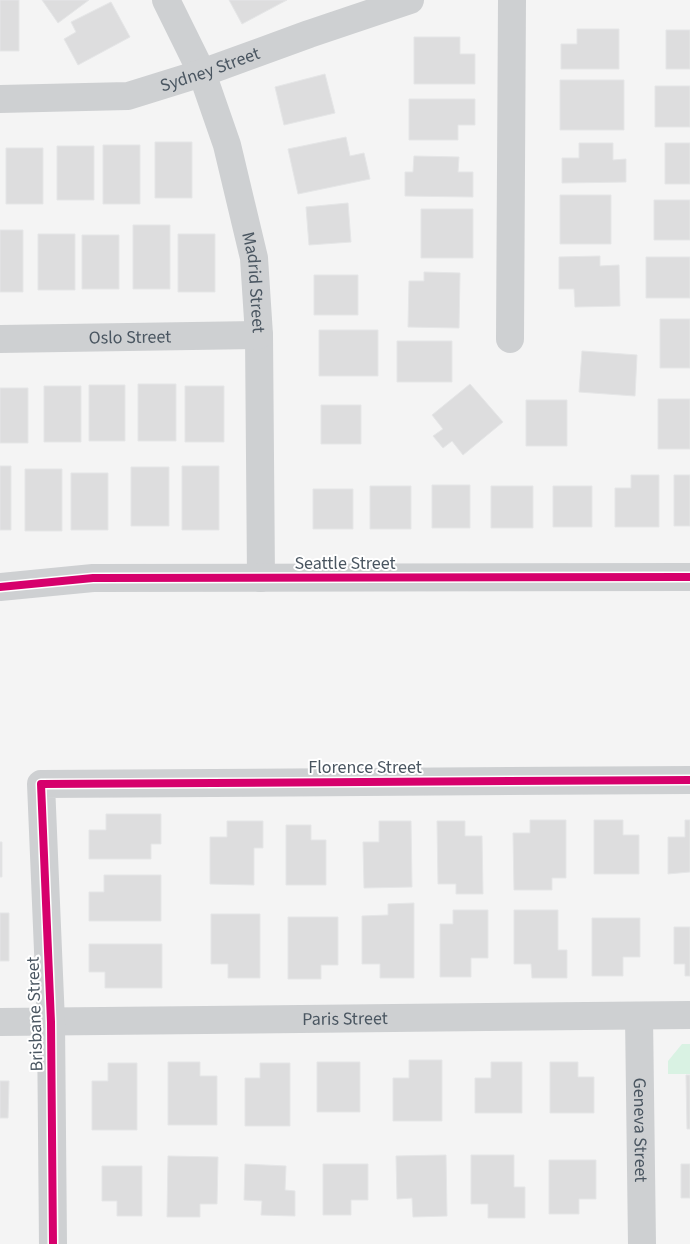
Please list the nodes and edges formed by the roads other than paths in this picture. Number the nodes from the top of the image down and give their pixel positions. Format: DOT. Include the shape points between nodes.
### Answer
graph roads {
  1 [pos="166,0"];
  2 [pos="410,0"];
  3 [pos="512,0"];
  4 [pos="202,73"];
  5 [pos="0,99"];
  6 [pos="259,335"];
  7 [pos="0,339"];
  8 [pos="510,339"];
  9 [pos="690,577"];
  10 [pos="261,578"];
  11 [pos="0,587"];
  12 [pos="690,780"];
  13 [pos="41,784"];
  14 [pos="690,1015"];
  15 [pos="639,1016"];
  16 [pos="0,1022"];
  17 [pos="51,1022"];
  18 [pos="53,1244"];
  19 [pos="642,1244"];
  1 -- 4 [label="street, Madrid Street"];
  2 -- 4 [label="street, Sydney Street"];
  3 -- 8 [label="street"];
  4 -- 5 [label="street, Sydney Street" via="128,96"];
  4 -- 6 [label="street, Madrid Street" via="227,145 254,258"];
  6 -- 7 [label="street, Oslo Street"];
  6 -- 10 [label="street, Madrid Street"];
  9 -- 10 [label="street, Seattle Street"];
  10 -- 11 [label="street, Seattle Street" via="93,578"];
  12 -- 13 [label="street, Florence Street"];
  13 -- 17 [label="street, Brisbane Street"];
  14 -- 15 [label="street, Paris Street"];
  15 -- 17 [label="street, Paris Street"];
  15 -- 19 [label="street, Geneva Street"];
  16 -- 17 [label="street, Paris Street"];
  17 -- 18 [label="street, Brisbane Street"];
}
